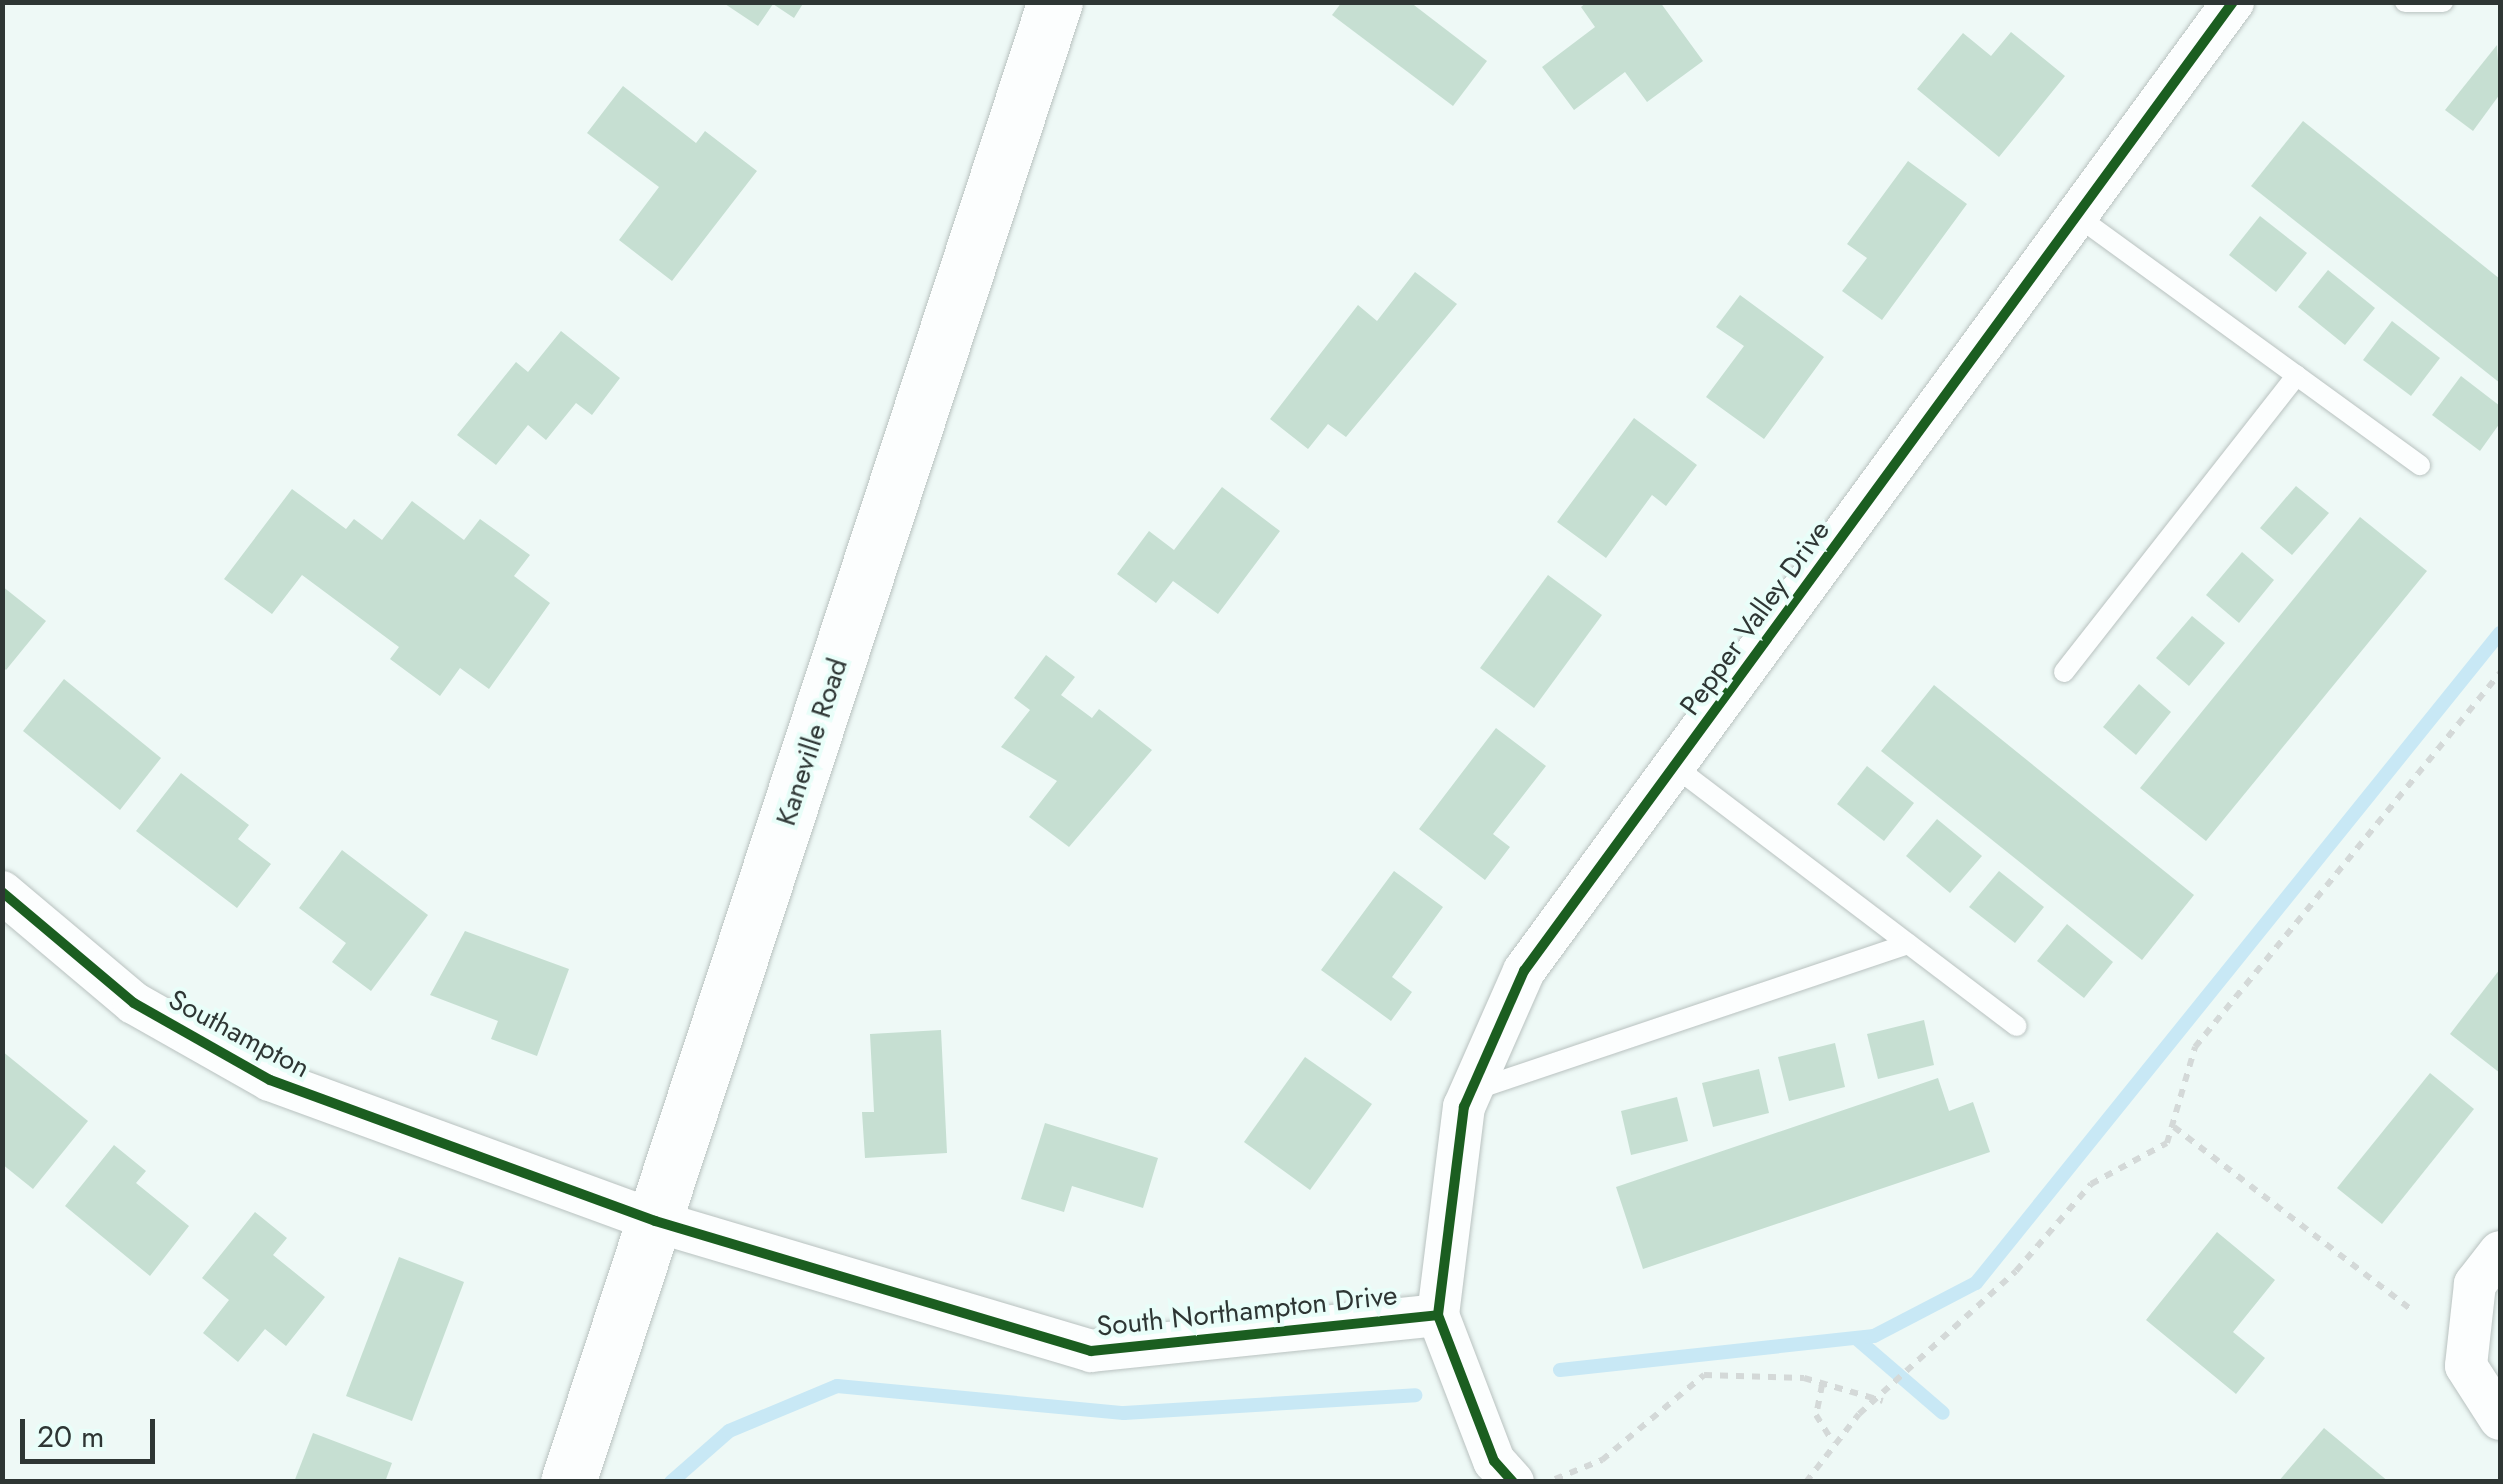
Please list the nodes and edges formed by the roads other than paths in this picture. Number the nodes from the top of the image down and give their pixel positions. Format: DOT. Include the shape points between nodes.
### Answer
graph roads {
  1 [pos="1055,2"];
  2 [pos="2233,2"];
  3 [pos="2405,2"];
  4 [pos="2443,2"];
  5 [pos="2077,216"];
  6 [pos="2297,376"];
  7 [pos="2420,465"];
  8 [pos="2064,672"];
  9 [pos="1674,766"];
  10 [pos="2,892"];
  11 [pos="1908,944"];
  12 [pos="2017,1026"];
  13 [pos="1470,1091"];
  14 [pos="655,1221"];
  15 [pos="2500,1252"];
  16 [pos="1438,1314"];
  17 [pos="2500,1419"];
  18 [pos="568,1482"];
  19 [pos="1513,1482"];
  1 -- 14 [label="main road, Kaneville Road"];
  2 -- 5 [label="street, Pepper Valley Drive"];
  3 -- 4 [label="lane"];
  5 -- 6 [label="lane"];
  5 -- 9 [label="street, Pepper Valley Drive"];
  6 -- 7 [label="lane"];
  6 -- 8 [label="lane"];
  9 -- 11 [label="lane"];
  9 -- 13 [label="street, Pepper Valley Drive" via="1524,972"];
  10 -- 14 [label="street, Southampton" via="58,945 199,1045 369,1122"];
  11 -- 12 [label="lane"];
  11 -- 13 [label="lane"];
  13 -- 16 [label="street, Pepper Valley Drive"];
  14 -- 16 [label="street, South Northampton Drive" via="1091,1351"];
  14 -- 18 [label="main road, Kaneville Road"];
  15 -- 17 [label="street" via="2475,1284 2466,1366"];
  16 -- 19 [label="street, South Northampton Drive" via="1494,1461"];
}
